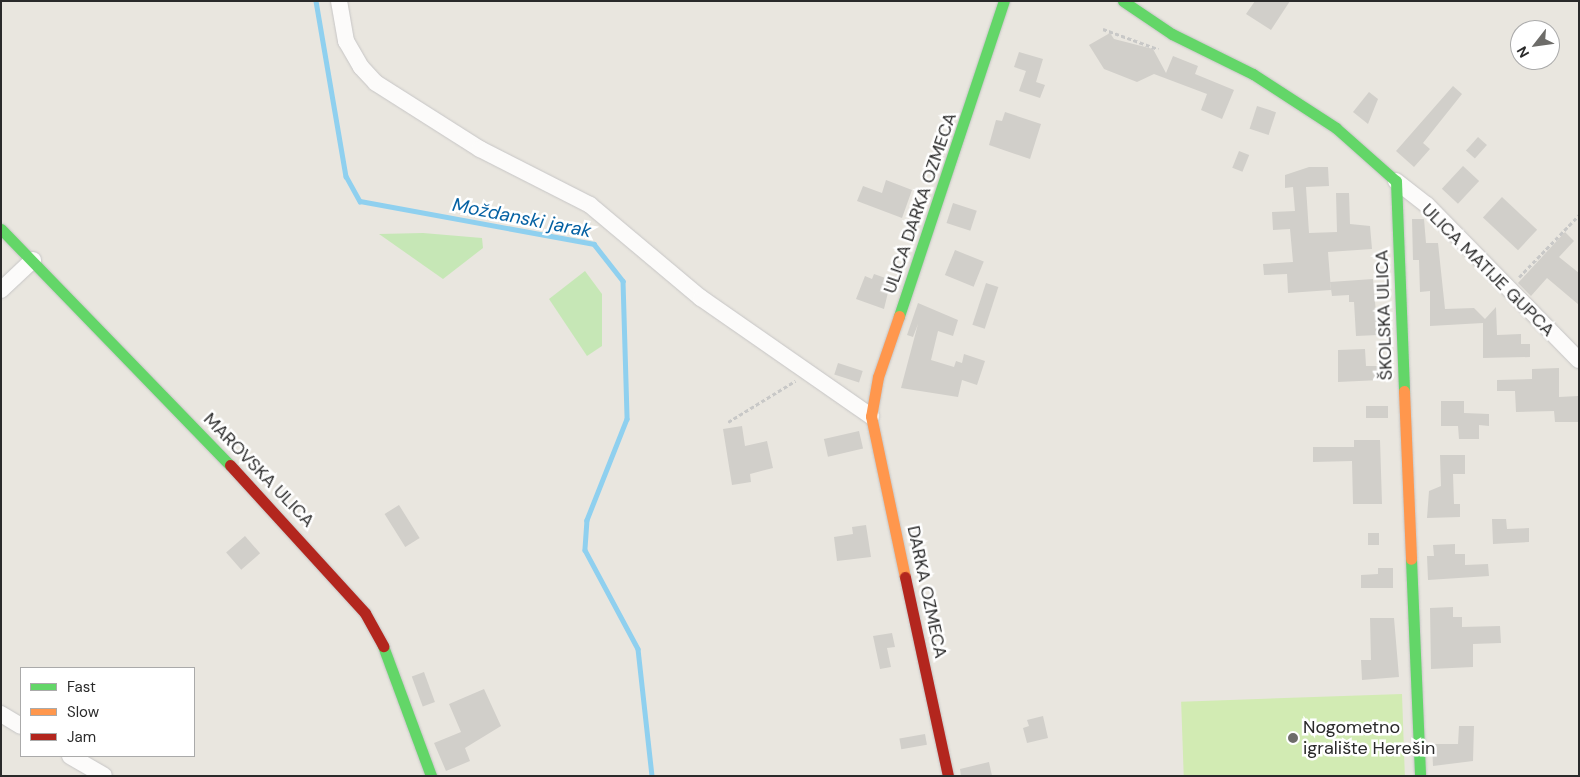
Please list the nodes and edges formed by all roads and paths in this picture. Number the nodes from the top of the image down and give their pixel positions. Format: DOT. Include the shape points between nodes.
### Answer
graph roads {
  1 [pos="339,1"];
  2 [pos="1004,1"];
  3 [pos="1123,1"];
  4 [pos="1103,29"];
  5 [pos="1164,51"];
  6 [pos="1396,181"];
  7 [pos="1427,205"];
  8 [pos="1579,215"];
  9 [pos="1398,219"];
  10 [pos="1,228"];
  11 [pos="33,260"];
  12 [pos="1,290"];
  13 [pos="1506,290"];
  14 [pos="1579,360"];
  15 [pos="814,377"];
  16 [pos="871,416"];
  17 [pos="728,422"];
  18 [pos="1,714"];
  19 [pos="20,725"];
  20 [pos="72,757"];
  21 [pos="104,776"];
  22 [pos="431,776"];
  23 [pos="948,776"];
  24 [pos="1420,776"];
  1 -- 15 [label="street" via="346,41 360,67 376,83 480,149 590,205 701,298"];
  2 -- 16 [label="street, ULICA DARKA OZMECA" via="982,78 878,377"];
  3 -- 6 [label="street" via="1336,128"];
  4 -- 5 [label="path"];
  6 -- 7 [label="street, ULICA MATIJE GUPCA"];
  6 -- 9 [label="street, ŠKOLSKA ULICA"];
  7 -- 9 [label="street"];
  7 -- 13 [label="street, ULICA MATIJE GUPCA"];
  8 -- 13 [label="path"];
  9 -- 24 [label="street, ŠKOLSKA ULICA"];
  10 -- 11 [label="street, MAROVSKA ULICA"];
  11 -- 12 [label="street"];
  11 -- 22 [label="street, MAROVSKA ULICA" via="324,563 365,613 394,664"];
  13 -- 14 [label="street, ULICA MATIJE GUPCA"];
  15 -- 16 [label="street"];
  15 -- 17 [label="path" via="781,387"];
  16 -- 23 [label="street, DARKA OZMECA"];
  18 -- 19 [label="street"];
  20 -- 21 [label="street"];
}
